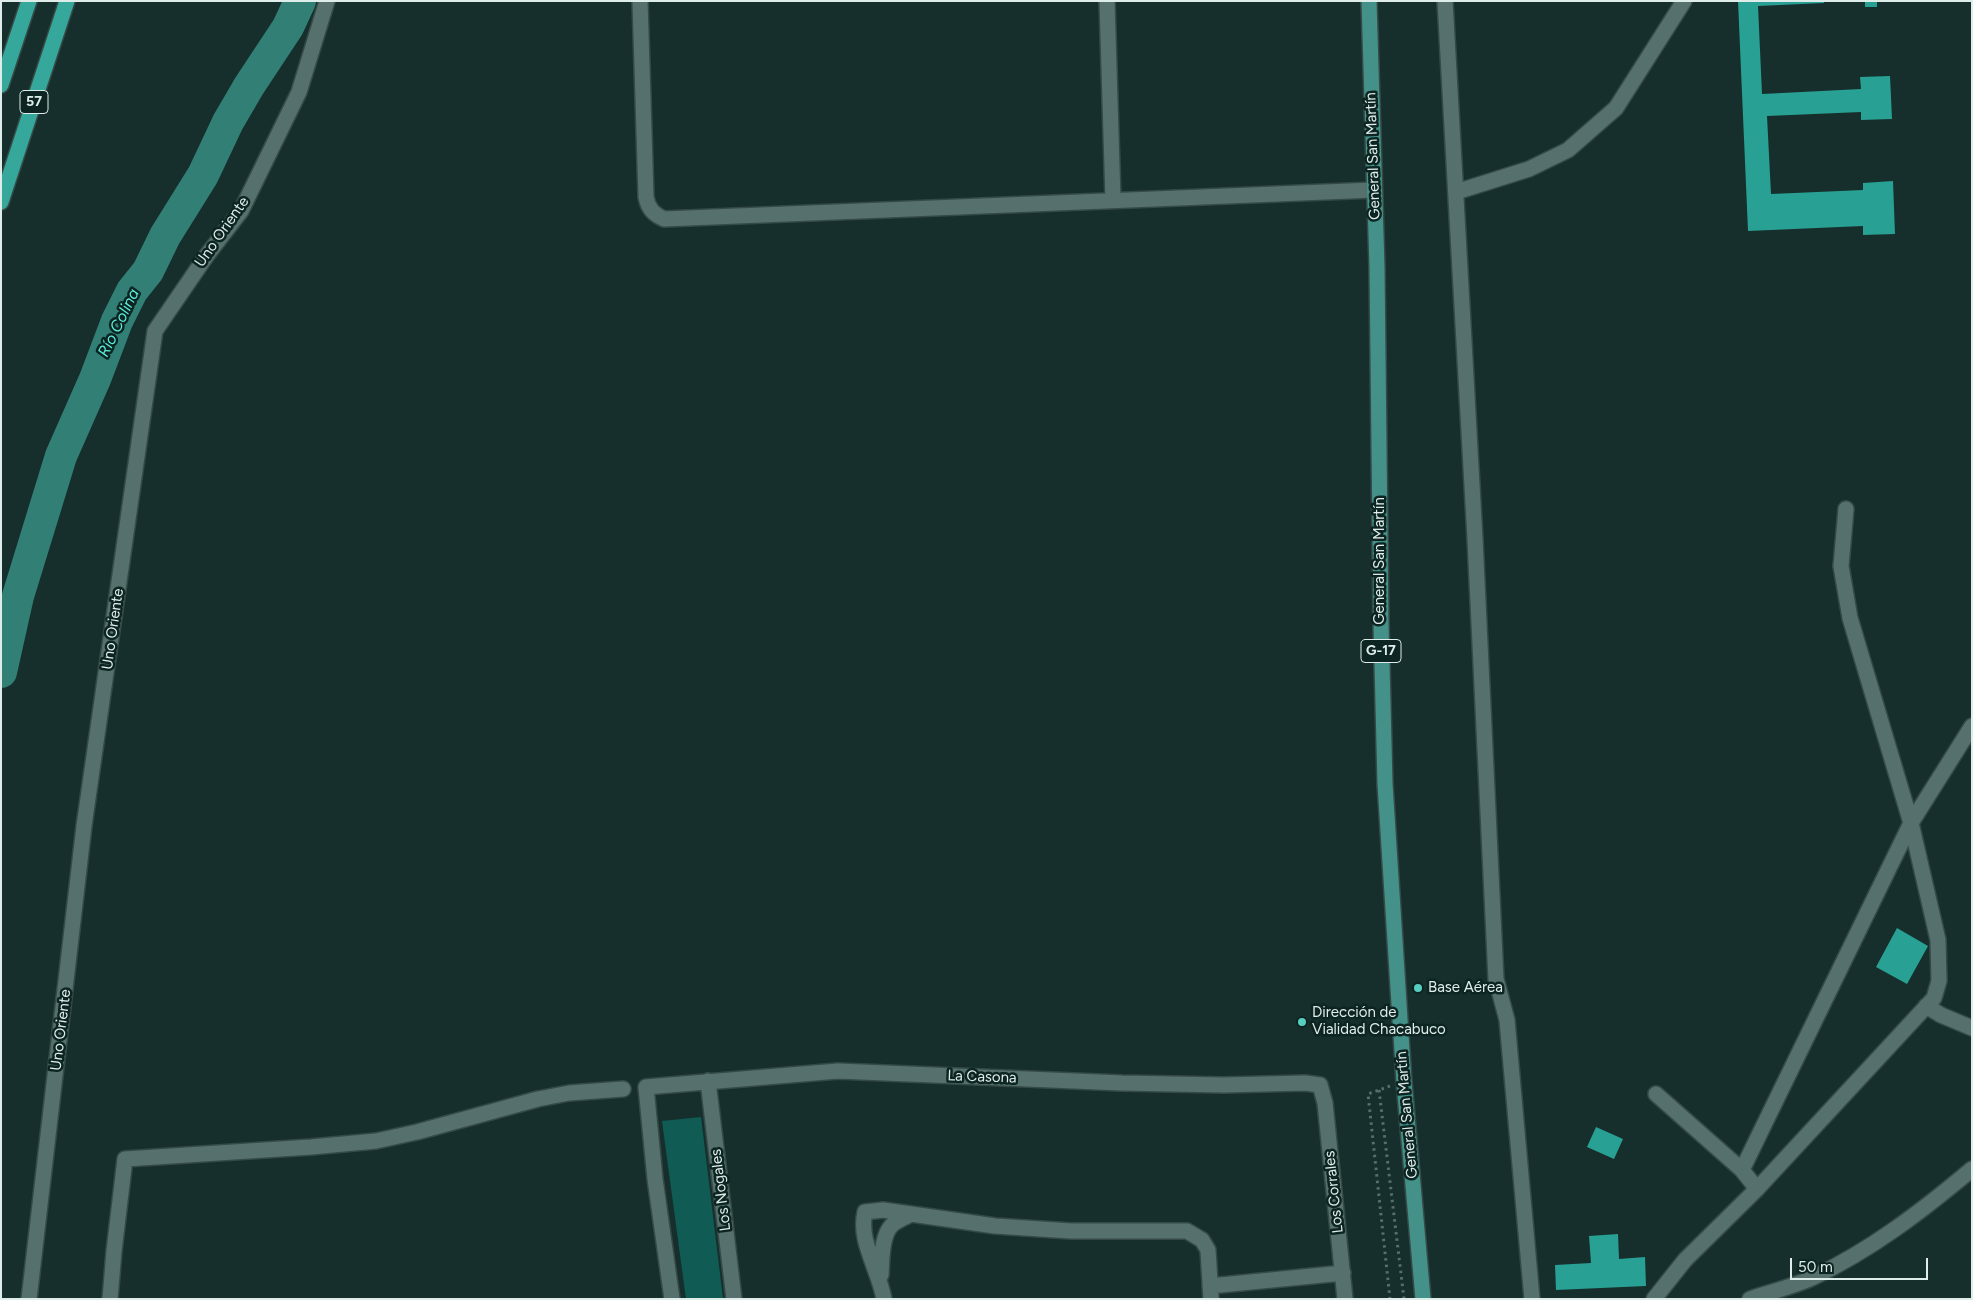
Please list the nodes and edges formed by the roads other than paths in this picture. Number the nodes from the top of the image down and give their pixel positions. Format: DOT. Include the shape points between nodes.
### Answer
graph roads {
  1 [pos="29,1"];
  2 [pos="67,1"];
  3 [pos="327,1"];
  4 [pos="640,1"];
  5 [pos="1107,1"];
  6 [pos="1369,1"];
  7 [pos="1445,1"];
  8 [pos="1684,1"];
  9 [pos="1,85"];
  10 [pos="1374,190"];
  11 [pos="1456,192"];
  12 [pos="1113,200"];
  13 [pos="1,202"];
  14 [pos="1846,509"];
  15 [pos="1972,726"];
  16 [pos="1911,823"];
  17 [pos="1926,1006"];
  18 [pos="1972,1028"];
  19 [pos="708,1081"];
  20 [pos="1320,1085"];
  21 [pos="623,1089"];
  22 [pos="1656,1094"];
  23 [pos="1972,1169"];
  24 [pos="1742,1170"];
  25 [pos="1758,1189"];
  26 [pos="909,1214"];
  27 [pos="1343,1273"];
  28 [pos="883,1291"];
  29 [pos="1210,1293"];
  30 [pos="29,1299"];
  31 [pos="110,1299"];
  32 [pos="672,1299"];
  33 [pos="734,1299"];
  34 [pos="1345,1299"];
  35 [pos="1423,1299"];
  36 [pos="1532,1299"];
  37 [pos="1654,1299"];
  38 [pos="1750,1299"];
  1 -- 9 [label="highway, 57"];
  2 -- 13 [label="highway, 57"];
  3 -- 30 [label="street, Uno Oriente" via="299,92 241,211 207,254 155,331 84,826"];
  4 -- 12 [label="street" via="646,197 650,209 664,219"];
  5 -- 12 [label="street"];
  6 -- 10 [label="main road, General San Martín / G-17"];
  7 -- 11 [label="street"];
  8 -- 11 [label="street" via="1616,108 1568,150 1529,169"];
  10 -- 12 [label="street"];
  10 -- 35 [label="main road, General San Martín / G-17" via="1382,704 1404,1082"];
  11 -- 36 [label="street" via="1496,979 1506,1020"];
  14 -- 16 [label="street" via="1841,566 1850,618"];
  15 -- 16 [label="street"];
  16 -- 17 [label="street" via="1938,940 1939,981 1934,998"];
  16 -- 24 [label="street"];
  17 -- 18 [label="street"];
  17 -- 25 [label="street"];
  19 -- 20 [label="street, La Casona" via="838,1071 1122,1083"];
  19 -- 32 [label="street, La Casona" via="646,1087"];
  19 -- 33 [label="street, Los Nogales"];
  20 -- 27 [label="street, Los Corrales"];
  21 -- 31 [label="street" via="538,1099 418,1132 376,1140 311,1148 125,1159"];
  22 -- 24 [label="street"];
  23 -- 38 [label="street" via="1928,1206 1861,1253 1810,1279"];
  24 -- 25 [label="street"];
  25 -- 37 [label="street" via="1686,1260"];
  26 -- 28 [label="street" via="891,1225 886,1236 882,1257"];
  26 -- 28 [label="street" via="883,1210 865,1212 862,1224 865,1240"];
  26 -- 29 [label="street" via="995,1226 1187,1231 1202,1240 1208,1250"];
  27 -- 29 [label="street"];
  27 -- 34 [label="street, Los Corrales"];
}
